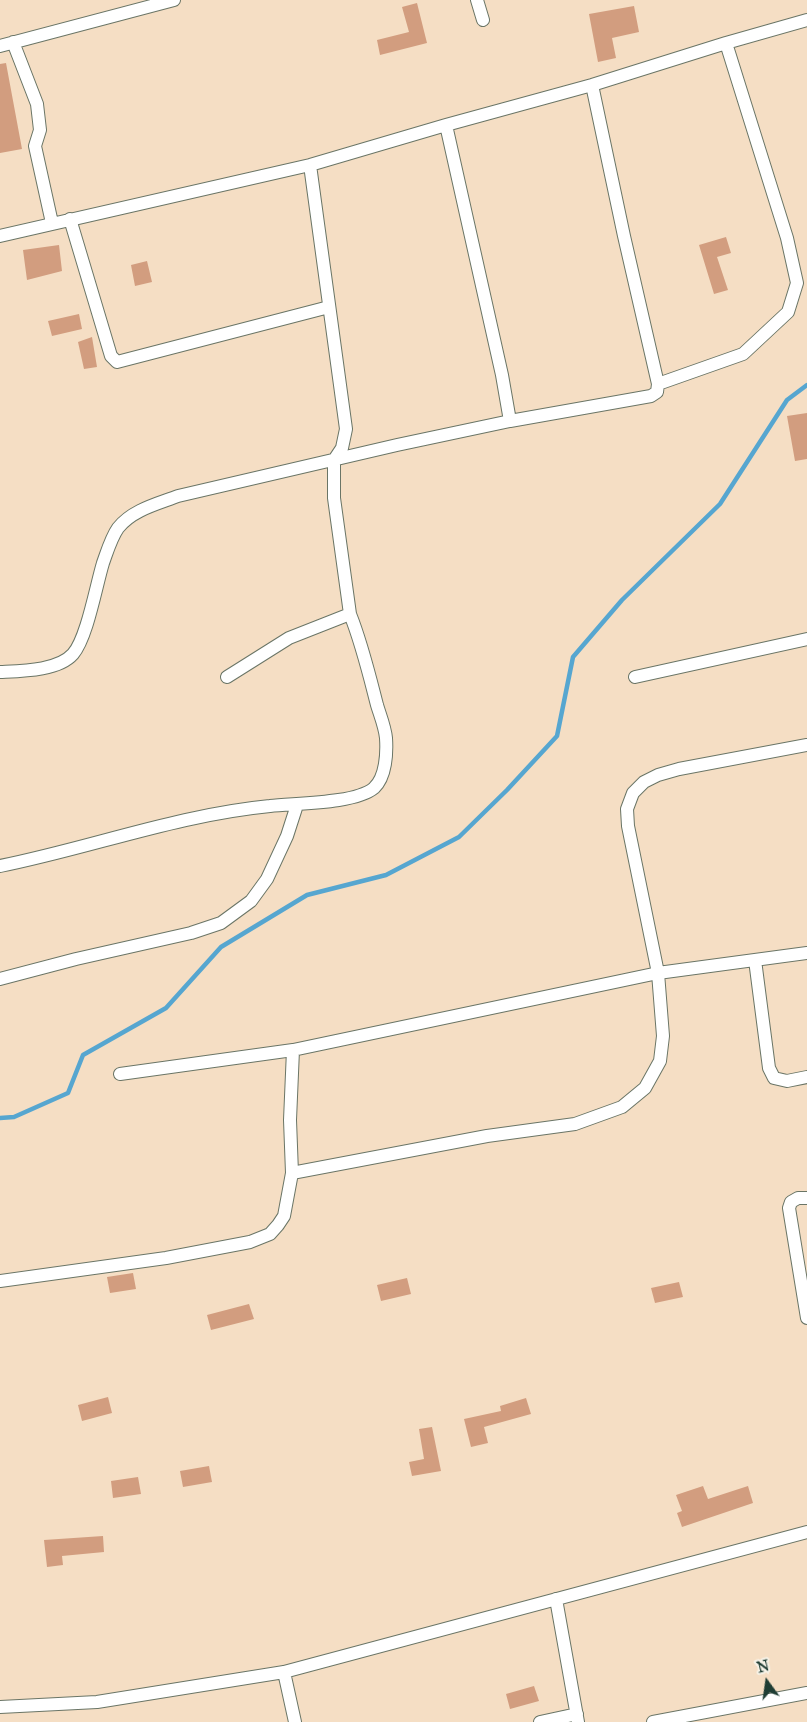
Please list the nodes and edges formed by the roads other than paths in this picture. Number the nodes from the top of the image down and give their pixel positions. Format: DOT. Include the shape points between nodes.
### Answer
graph roads {
  1 [pos="174,0"];
  2 [pos="477,0"];
  3 [pos="483,20"];
  4 [pos="807,20"];
  5 [pos="13,42"];
  6 [pos="726,43"];
  7 [pos="0,46"];
  8 [pos="592,85"];
  9 [pos="446,124"];
  10 [pos="310,165"];
  11 [pos="70,220"];
  12 [pos="52,223"];
  13 [pos="0,236"];
  14 [pos="329,307"];
  15 [pos="658,384"];
  16 [pos="510,421"];
  17 [pos="334,460"];
  18 [pos="350,614"];
  19 [pos="807,639"];
  20 [pos="0,672"];
  21 [pos="227,677"];
  22 [pos="635,677"];
  23 [pos="807,746"];
  24 [pos="297,804"];
  25 [pos="0,866"];
  26 [pos="807,953"];
  27 [pos="755,960"];
  28 [pos="658,973"];
  29 [pos="0,979"];
  30 [pos="294,1050"];
  31 [pos="120,1074"];
  32 [pos="807,1078"];
  33 [pos="292,1173"];
  34 [pos="807,1198"];
  35 [pos="0,1281"];
  36 [pos="807,1318"];
  37 [pos="807,1532"];
  38 [pos="556,1600"];
  39 [pos="284,1672"];
  40 [pos="807,1693"];
  41 [pos="0,1707"];
  42 [pos="578,1718"];
  43 [pos="295,1722"];
  44 [pos="540,1722"];
  45 [pos="653,1722"];
  1 -- 5 [label="street"];
  2 -- 3 [label="street"];
  4 -- 6 [label="street"];
  5 -- 7 [label="street"];
  5 -- 12 [label="street" via="37,104 40,130 35,146"];
  6 -- 8 [label="street"];
  6 -- 15 [label="street" via="787,238 797,283 788,312 743,354"];
  8 -- 9 [label="street"];
  8 -- 15 [label="street"];
  9 -- 10 [label="street"];
  9 -- 16 [label="street"];
  10 -- 11 [label="street"];
  10 -- 14 [label="street"];
  11 -- 12 [label="street"];
  11 -- 14 [label="street" via="111,356 117,362"];
  12 -- 13 [label="street"];
  14 -- 17 [label="street" via="346,429 342,448"];
  15 -- 16 [label="street" via="657,392 651,396"];
  16 -- 17 [label="street"];
  17 -- 18 [label="street" via="335,506"];
  17 -- 20 [label="street" via="178,496 134,514 117,529 113,538 81,642 72,655 43,668"];
  18 -- 21 [label="street" via="288,638"];
  18 -- 24 [label="street" via="386,736 384,769 374,788 364,793 333,801"];
  19 -- 22 [label="street"];
  23 -- 28 [label="street" via="679,769 644,782 633,793 628,809 628,826"];
  24 -- 25 [label="street" via="239,809 188,819"];
  24 -- 29 [label="street" via="268,879 251,901 221,923"];
  26 -- 27 [label="street"];
  27 -- 28 [label="street"];
  27 -- 32 [label="street" via="769,1068 774,1078 787,1081"];
  28 -- 30 [label="street"];
  28 -- 33 [label="street" via="663,1036 660,1061 646,1088 622,1107 576,1124 487,1136"];
  30 -- 31 [label="street"];
  30 -- 33 [label="street" via="290,1120"];
  33 -- 35 [label="street" via="284,1216 278,1226 263,1238 166,1258"];
  34 -- 36 [label="street" via="798,1198 791,1202 789,1208"];
  37 -- 38 [label="street"];
  38 -- 39 [label="street"];
  38 -- 42 [label="street"];
  39 -- 41 [label="street" via="97,1702"];
  39 -- 43 [label="street"];
  40 -- 45 [label="street"];
  42 -- 44 [label="street"];
}
